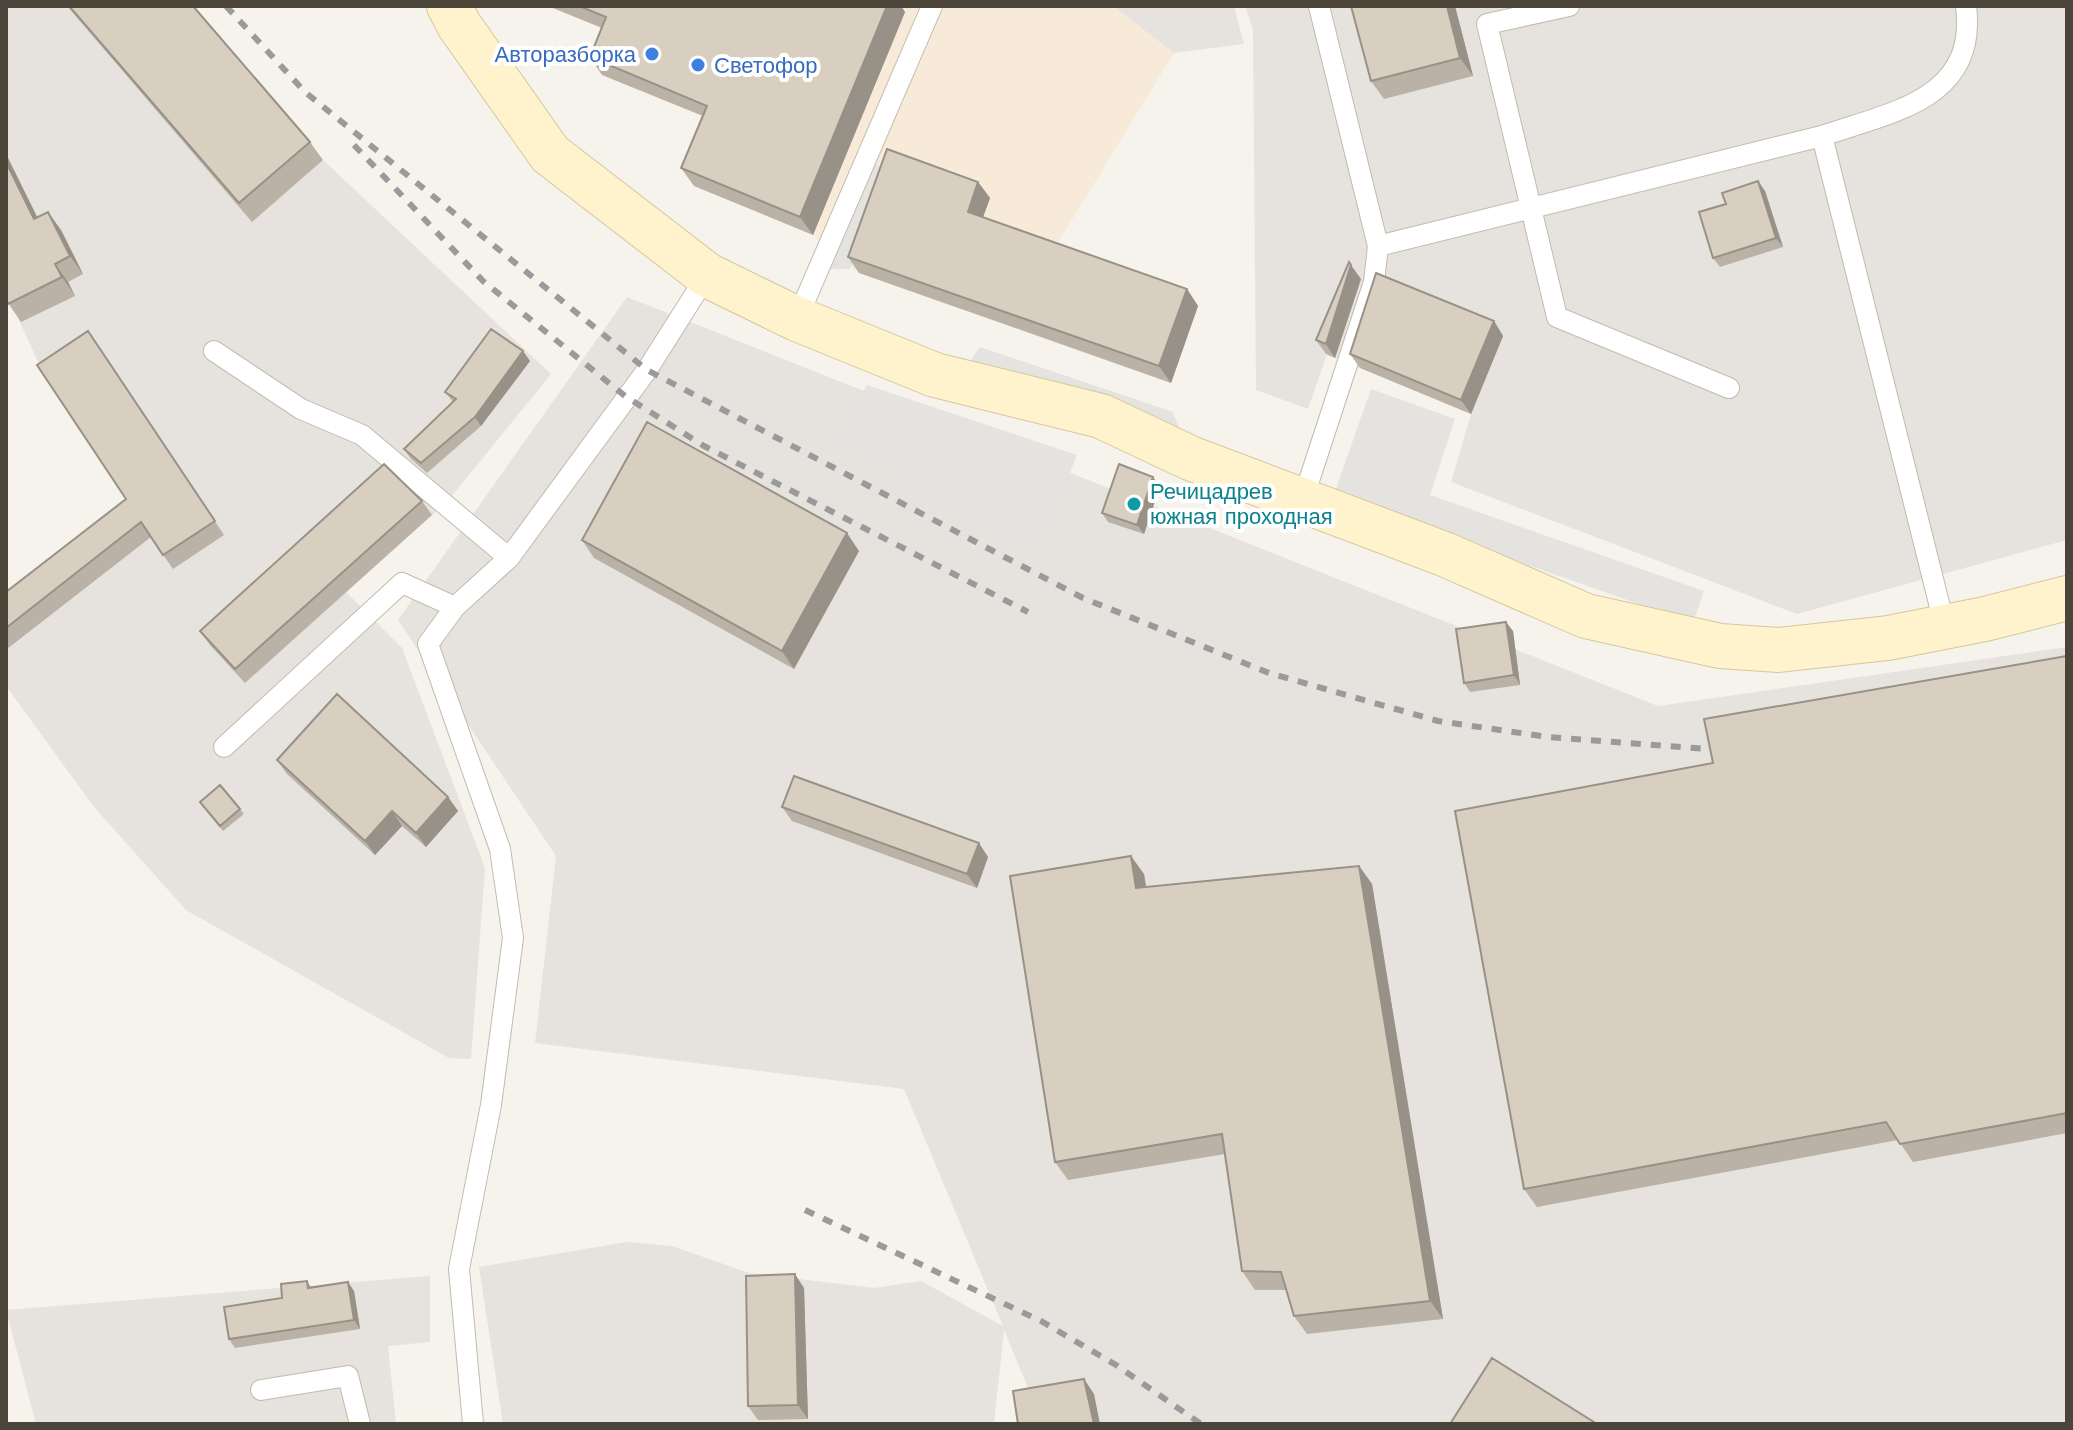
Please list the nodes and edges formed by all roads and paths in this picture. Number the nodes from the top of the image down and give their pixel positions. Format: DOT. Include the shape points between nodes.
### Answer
graph roads {
  1 [pos="449,6"];
  2 [pos="932,6"];
  3 [pos="1319,6"];
  4 [pos="1569,6"];
  5 [pos="1966,6"];
  6 [pos="1484,15"];
  7 [pos="1822,136"];
  8 [pos="1533,208"];
  9 [pos="1378,246"];
  10 [pos="707,275"];
  11 [pos="797,319"];
  12 [pos="214,351"];
  13 [pos="1729,388"];
  14 [pos="1303,499"];
  15 [pos="509,558"];
  16 [pos="2067,598"];
  17 [pos="455,607"];
  18 [pos="1945,627"];
  19 [pos="224,747"];
  20 [pos="261,1390"];
  21 [pos="360,1424"];
  22 [pos="473,1424"];
  1 -- 10 [label="street" via="550,154"];
  2 -- 11 [label="lane"];
  3 -- 9 [label="lane"];
  4 -- 6 [label="lane"];
  5 -- 7 [label="lane" via="1969,26 1957,71 1923,101"];
  6 -- 8 [label="lane"];
  7 -- 8 [label="lane"];
  7 -- 18 [label="lane"];
  8 -- 9 [label="lane"];
  8 -- 13 [label="lane" via="1557,317"];
  9 -- 14 [label="lane" via="1374,282"];
  10 -- 11 [label="street"];
  10 -- 15 [label="lane" via="647,370"];
  11 -- 14 [label="street" via="935,375 1101,416 1190,458"];
  12 -- 15 [label="lane" via="301,409 362,435"];
  14 -- 18 [label="street" via="1586,616 1720,646 1831,647"];
  15 -- 17 [label="lane"];
  16 -- 18 [label="street"];
  17 -- 19 [label="lane" via="402,583"];
  17 -- 22 [label="lane" via="428,644 500,849 513,938 491,1105 459,1269"];
  20 -- 21 [label="lane" via="348,1376"];
}
